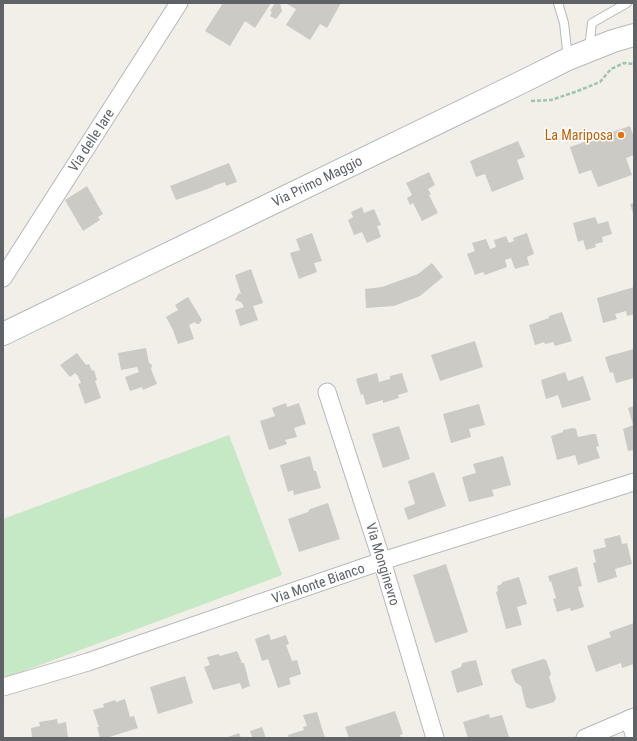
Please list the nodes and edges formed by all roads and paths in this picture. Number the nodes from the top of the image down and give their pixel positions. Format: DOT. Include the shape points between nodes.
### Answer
graph roads {
  1 [pos="179,3"];
  2 [pos="558,3"];
  3 [pos="626,3"];
  4 [pos="634,35"];
  5 [pos="589,50"];
  6 [pos="568,59"];
  7 [pos="3,278"];
  8 [pos="3,334"];
  9 [pos="327,392"];
  10 [pos="634,482"];
  11 [pos="382,561"];
  12 [pos="3,687"];
  13 [pos="632,723"];
  14 [pos="435,738"];
  15 [pos="585,738"];
  1 -- 7 [label="street, Via delle Iare"];
  2 -- 6 [label="lane" via="564,23"];
  3 -- 5 [label="lane" via="592,23"];
  4 -- 5 [label="street, Via Primo Maggio"];
  5 -- 6 [label="street, Via Primo Maggio"];
  6 -- 8 [label="street, Via Primo Maggio"];
  9 -- 11 [label="street, Via Monginevro"];
  10 -- 11 [label="street, Via Monte Bianco"];
  11 -- 12 [label="street, Via Monte Bianco" via="88,662"];
  11 -- 14 [label="street, Via Monginevro"];
  13 -- 15 [label="street"];
}
